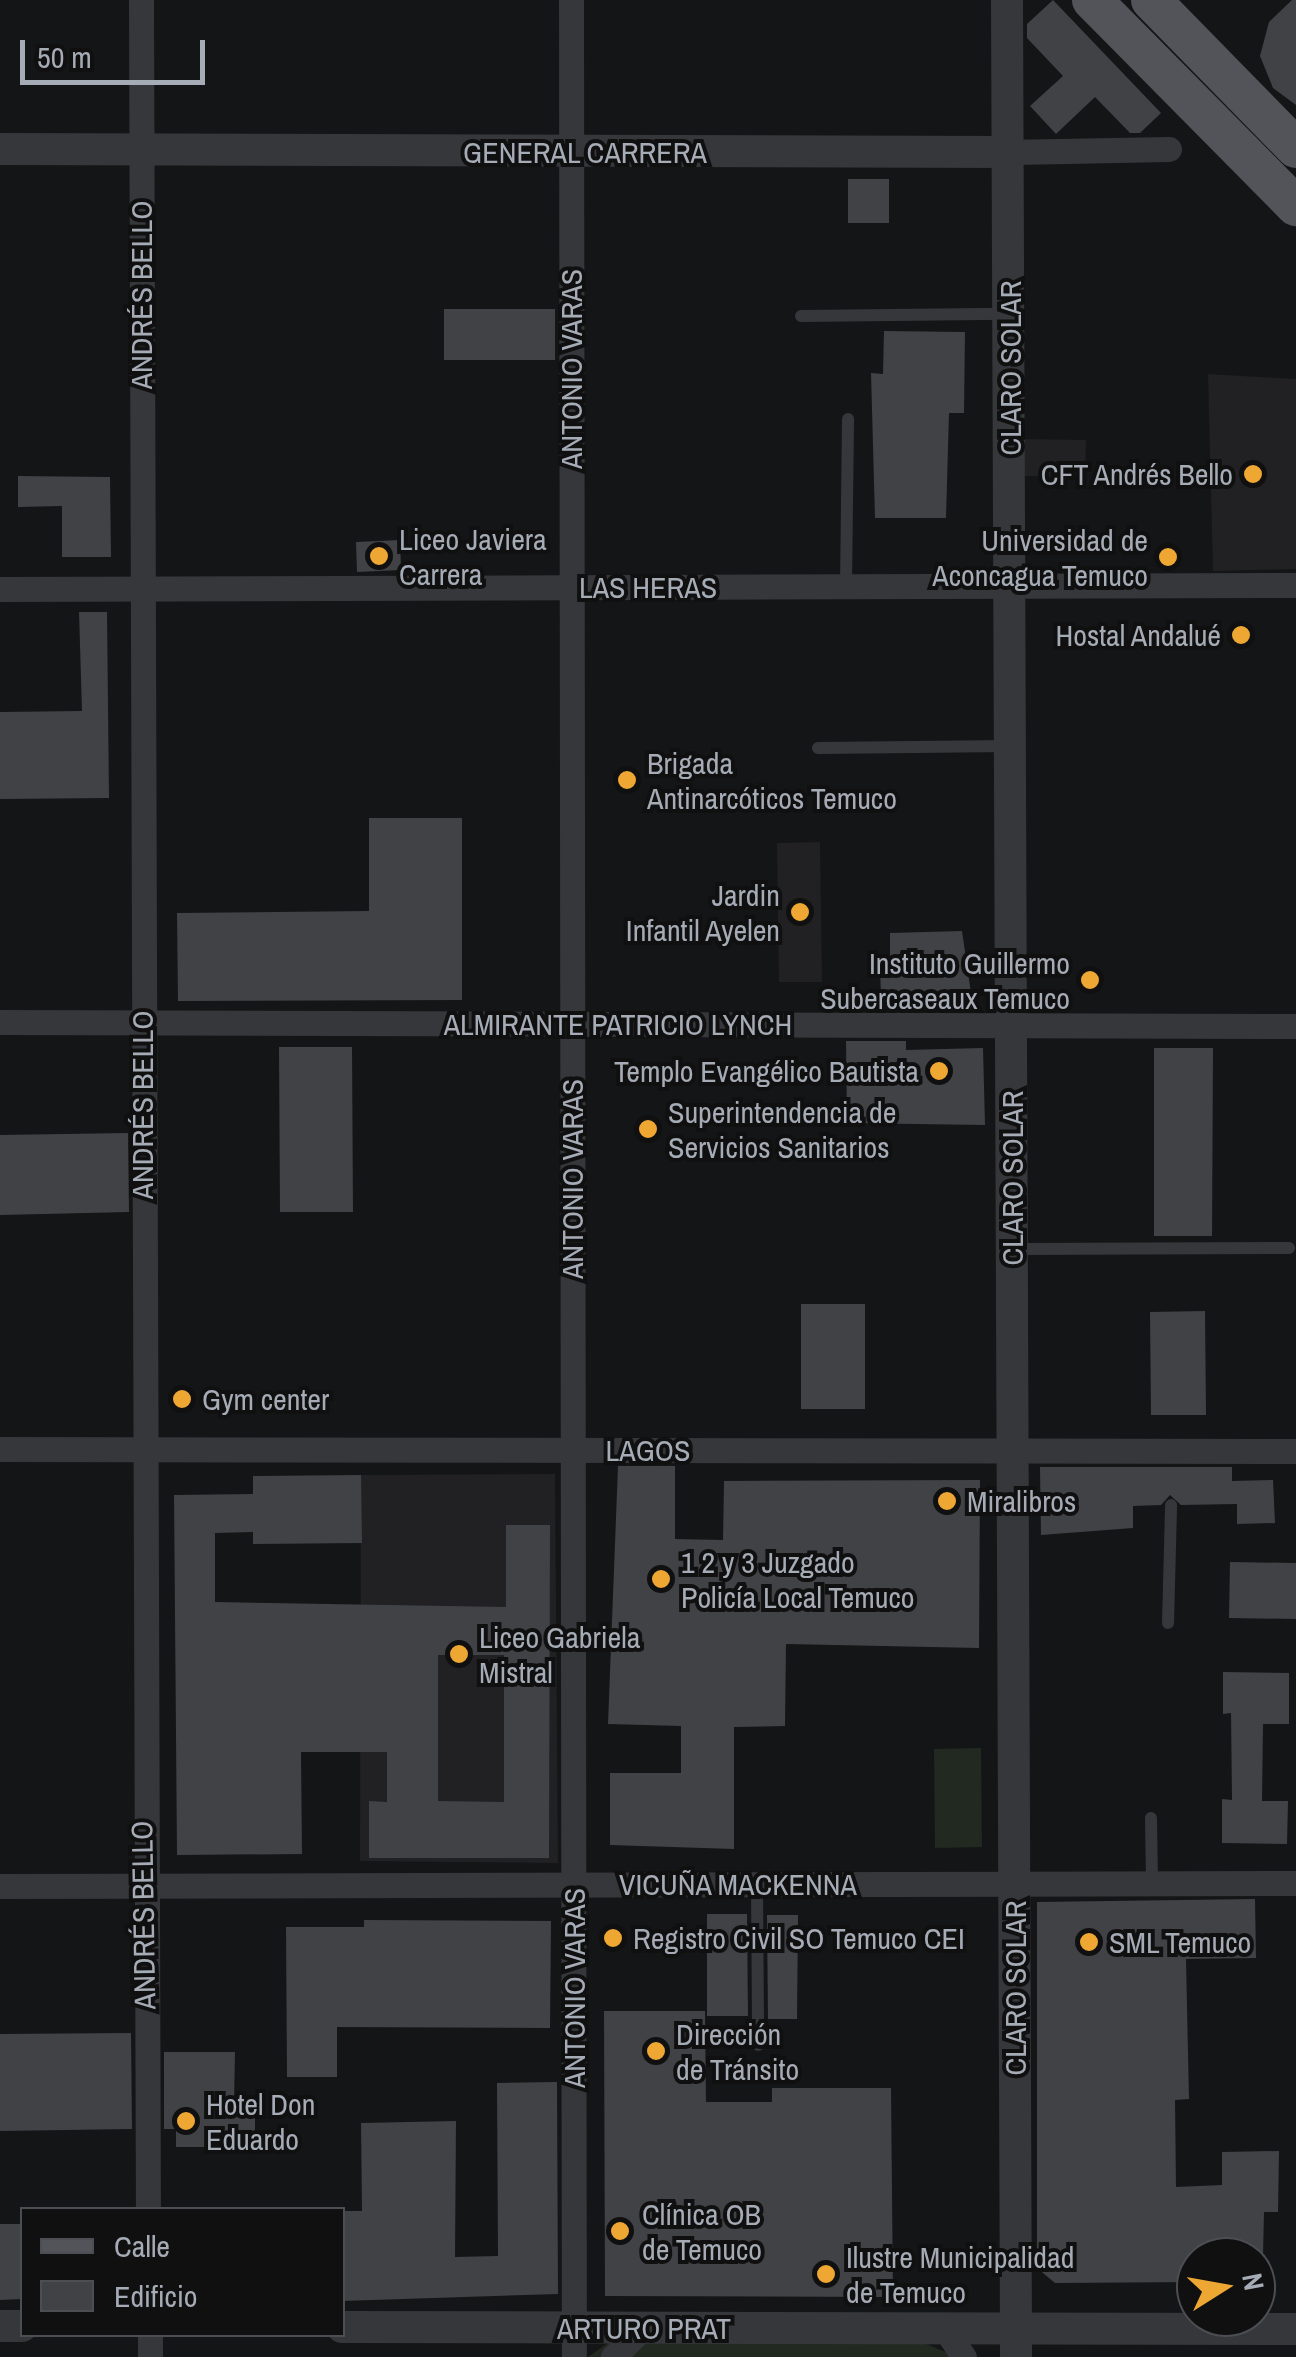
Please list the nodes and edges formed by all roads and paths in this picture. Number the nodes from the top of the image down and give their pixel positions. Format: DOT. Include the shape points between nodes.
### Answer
graph roads {
  1 [pos="141,0"];
  2 [pos="570,0"];
  3 [pos="1007,0"];
  4 [pos="1092,0"];
  5 [pos="1151,0"];
  6 [pos="1296,148"];
  7 [pos="1169,149"];
  8 [pos="0,150"];
  9 [pos="141,150"];
  10 [pos="571,152"];
  11 [pos="1009,152"];
  12 [pos="1296,206"];
  13 [pos="1010,314"];
  14 [pos="801,316"];
  15 [pos="848,420"];
  16 [pos="1296,585"];
  17 [pos="846,586"];
  18 [pos="1010,586"];
  19 [pos="572,587"];
  20 [pos="0,588"];
  21 [pos="142,588"];
  22 [pos="1011,746"];
  23 [pos="818,748"];
  24 [pos="0,1022"];
  25 [pos="142,1023"];
  26 [pos="572,1024"];
  27 [pos="1012,1025"];
  28 [pos="1296,1026"];
  29 [pos="1289,1248"];
  30 [pos="1013,1250"];
  31 [pos="0,1448"];
  32 [pos="142,1449"];
  33 [pos="573,1450"];
  34 [pos="1013,1450"];
  35 [pos="1296,1451"];
  36 [pos="1171,1505"];
  37 [pos="1168,1623"];
  38 [pos="1151,1818"];
  39 [pos="1152,1883"];
  40 [pos="1296,1883"];
  41 [pos="574,1884"];
  42 [pos="757,1884"];
  43 [pos="1015,1884"];
  44 [pos="0,1886"];
  45 [pos="142,1886"];
  46 [pos="758,2045"];
  47 [pos="148,2207"];
  48 [pos="345,2327"];
  49 [pos="643,2328"];
  50 [pos="944,2329"];
  51 [pos="1296,2329"];
  52 [pos="574,2342"];
  53 [pos="1016,2343"];
  54 [pos="614,2357"];
  55 [pos="964,2357"];
  1 -- 9 [label="street, ANDRÉS BELLO"];
  2 -- 10 [label="street, ANTONIO VARAS"];
  3 -- 11 [label="street, CLARO SOLAR"];
  4 -- 12 [label="main road"];
  5 -- 6 [label="main road"];
  7 -- 11 [label="street, GENERAL CARRERA"];
  8 -- 9 [label="street, GENERAL CARRERA"];
  9 -- 10 [label="street, GENERAL CARRERA"];
  9 -- 21 [label="street, ANDRÉS BELLO"];
  10 -- 11 [label="street, GENERAL CARRERA"];
  10 -- 19 [label="street, ANTONIO VARAS"];
  11 -- 13 [label="street, CLARO SOLAR"];
  13 -- 14 [label="lane"];
  13 -- 18 [label="street, CLARO SOLAR"];
  15 -- 17 [label="lane"];
  16 -- 18 [label="street, LAS HERAS"];
  17 -- 18 [label="street, LAS HERAS"];
  17 -- 19 [label="street, LAS HERAS"];
  18 -- 22 [label="street, CLARO SOLAR"];
  19 -- 21 [label="street, LAS HERAS"];
  19 -- 26 [label="street, ANTONIO VARAS"];
  20 -- 21 [label="street, LAS HERAS"];
  21 -- 25 [label="street, ANDRÉS BELLO"];
  22 -- 23 [label="lane"];
  22 -- 27 [label="street, CLARO SOLAR"];
  24 -- 25 [label="street, ALMIRANTE PATRICIO LYNCH"];
  25 -- 26 [label="street, ALMIRANTE PATRICIO LYNCH"];
  25 -- 32 [label="street, ANDRÉS BELLO"];
  26 -- 27 [label="street, ALMIRANTE PATRICIO LYNCH"];
  26 -- 33 [label="street, ANTONIO VARAS"];
  27 -- 28 [label="street, ALMIRANTE PATRICIO LYNCH"];
  27 -- 30 [label="street, CLARO SOLAR"];
  29 -- 30 [label="lane"];
  30 -- 34 [label="street, CLARO SOLAR"];
  31 -- 32 [label="street, LAGOS"];
  32 -- 33 [label="street, LAGOS"];
  32 -- 45 [label="street, ANDRÉS BELLO"];
  33 -- 34 [label="street, LAGOS"];
  33 -- 41 [label="street, ANTONIO VARAS"];
  34 -- 35 [label="street, LAGOS" via="1170,1456"];
  34 -- 43 [label="street, CLARO SOLAR"];
  36 -- 37 [label="lane"];
  38 -- 39 [label="lane"];
  39 -- 40 [label="street, VICUÑA MACKENNA"];
  39 -- 43 [label="street, VICUÑA MACKENNA"];
  41 -- 42 [label="street, VICUÑA MACKENNA"];
  41 -- 45 [label="street, VICUÑA MACKENNA"];
  41 -- 52 [label="street, ANTONIO VARAS"];
  42 -- 43 [label="street, VICUÑA MACKENNA"];
  42 -- 46 [label="lane"];
  43 -- 53 [label="street, CLARO SOLAR"];
  44 -- 45 [label="street, VICUÑA MACKENNA"];
  45 -- 47 [label="street, ANDRÉS BELLO"];
  48 -- 52 [label="street, ARTURO PRAT"];
  49 -- 50 [label="street, ARTURO PRAT"];
  49 -- 52 [label="street, ARTURO PRAT"];
  49 -- 54 [label="street"];
  50 -- 53 [label="street, ARTURO PRAT"];
  50 -- 55 [label="street"];
  51 -- 53 [label="street, ARTURO PRAT"];
}
